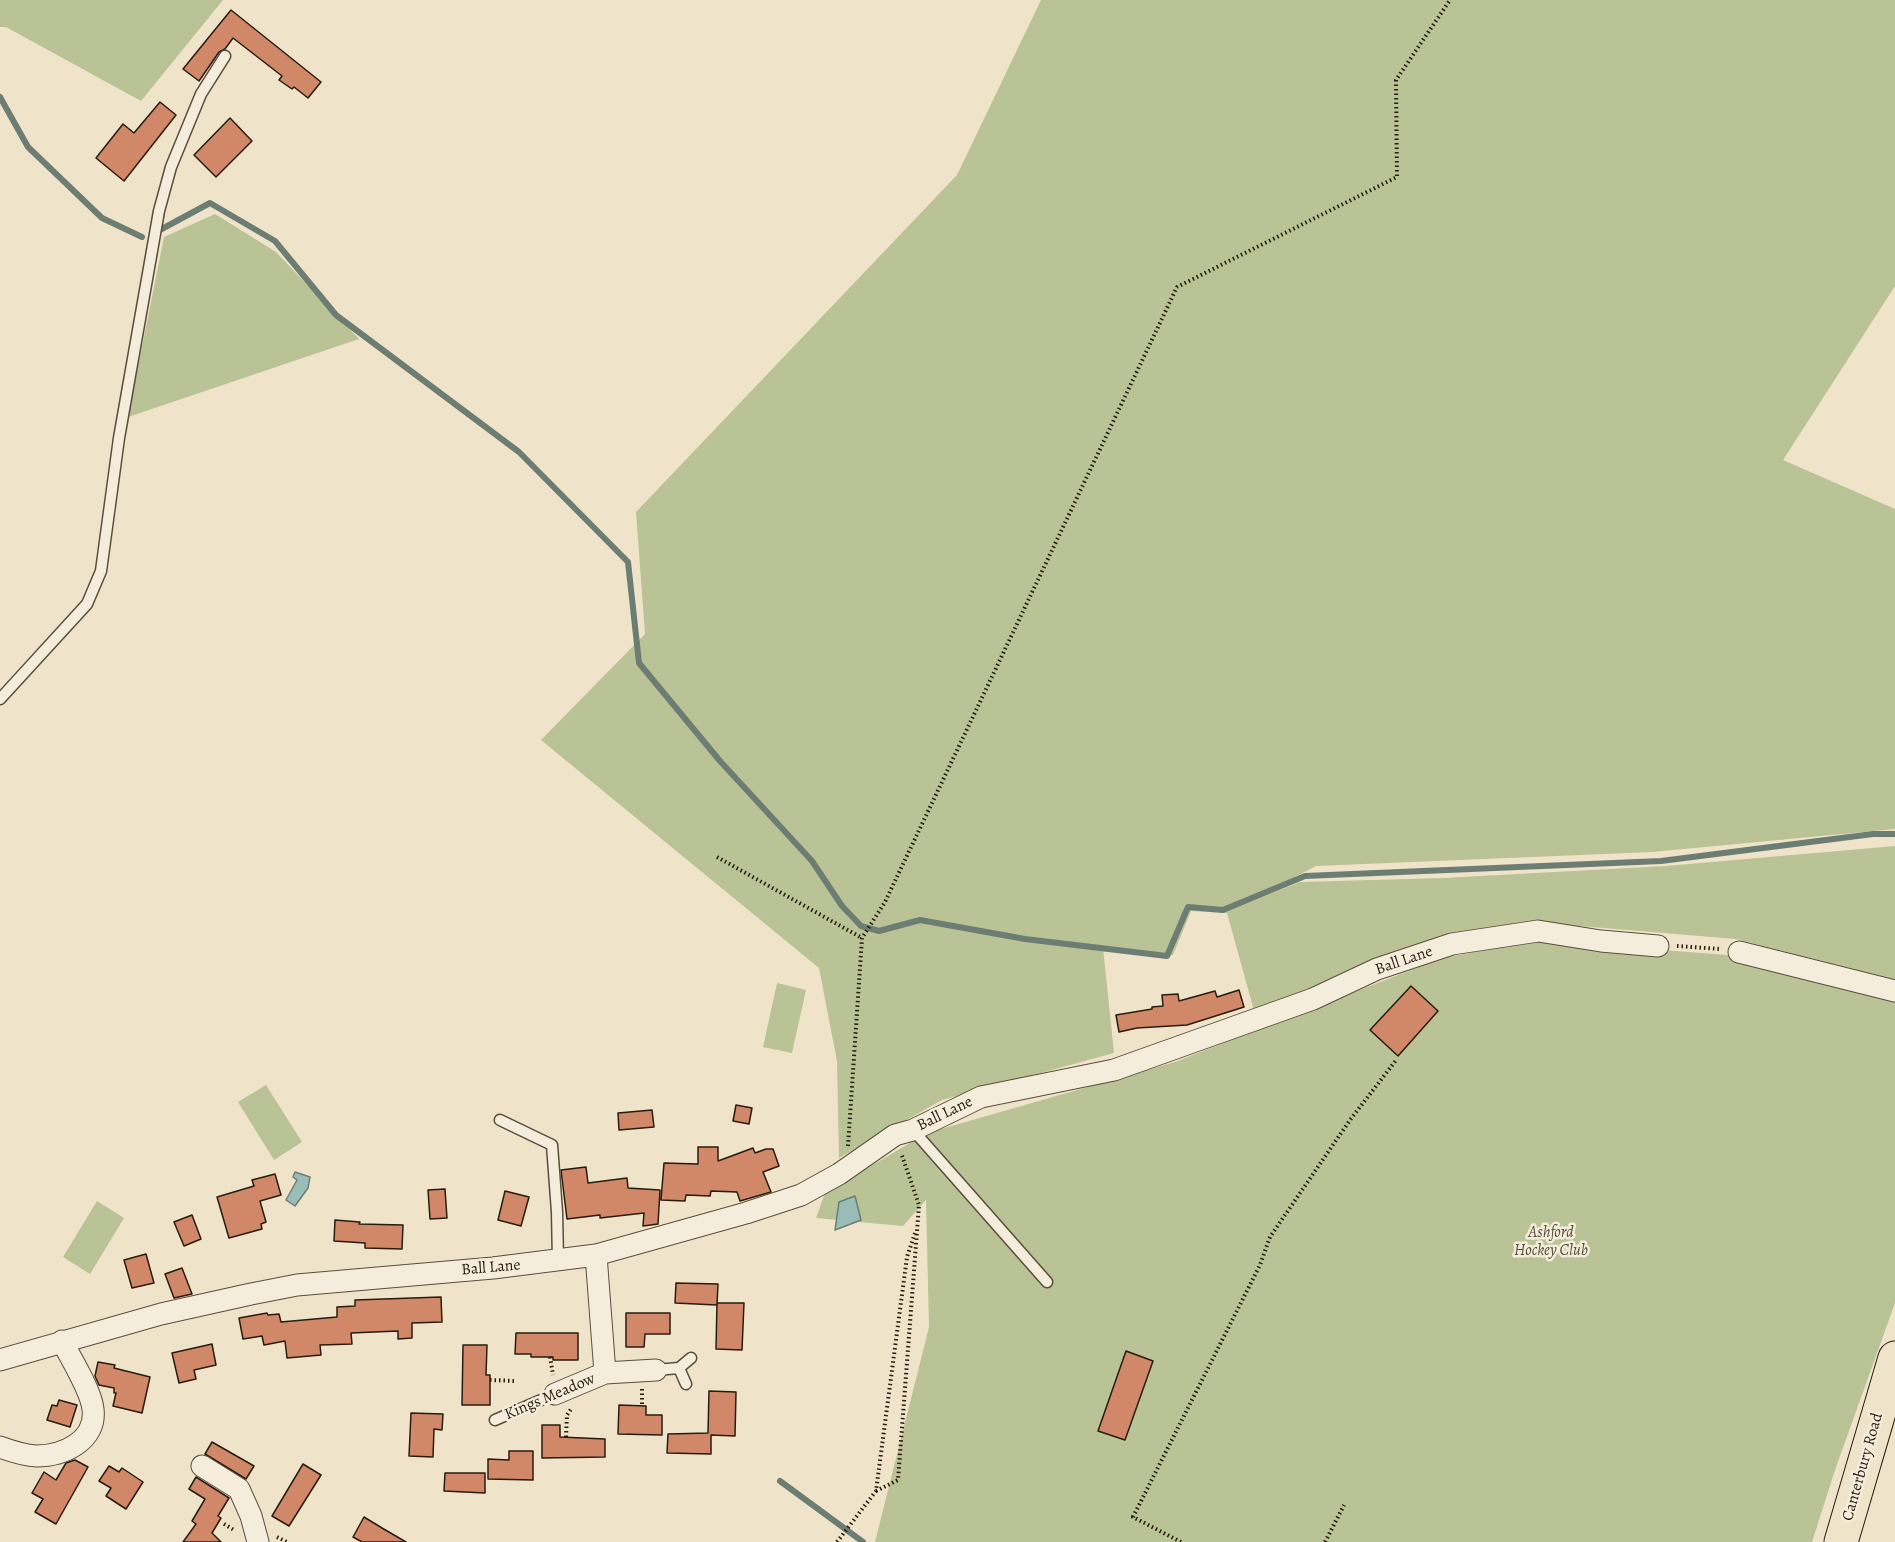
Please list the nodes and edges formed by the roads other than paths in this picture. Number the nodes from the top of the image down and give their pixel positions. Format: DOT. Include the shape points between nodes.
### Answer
graph roads {
  1 [pos="225,56"];
  2 [pos="0,699"];
  3 [pos="1658,946"];
  4 [pos="1739,952"];
  5 [pos="1895,991"];
  6 [pos="500,1120"];
  7 [pos="904,1133"];
  8 [pos="596,1255"];
  9 [pos="558,1260"];
  10 [pos="1047,1282"];
  11 [pos="62,1341"];
  12 [pos="691,1358"];
  13 [pos="1895,1358"];
  14 [pos="0,1360"];
  15 [pos="679,1368"];
  16 [pos="656,1370"];
  17 [pos="605,1373"];
  18 [pos="686,1384"];
  19 [pos="555,1394"];
  20 [pos="495,1420"];
  21 [pos="1,1449"];
  22 [pos="202,1466"];
  23 [pos="258,1542"];
  24 [pos="1841,1542"];
  1 -- 2 [label="lane" via="201,94 171,167 159,211 119,438 101,571 87,604"];
  3 -- 7 [label="street, Ball Lane" via="1538,931 1452,944 1114,1070 981,1097"];
  4 -- 5 [label="street"];
  6 -- 9 [label="lane" via="552,1145"];
  7 -- 8 [label="street, Ball Lane" via="801,1195"];
  7 -- 10 [label="lane"];
  8 -- 9 [label="street, Ball Lane"];
  8 -- 17 [label="street, Kings Meadow"];
  9 -- 11 [label="street, Ball Lane" via="297,1286 194,1306"];
  11 -- 14 [label="street, Ball Lane"];
  11 -- 21 [label="street" via="92,1402 93,1419 88,1434 76,1445 50,1454 30,1455"];
  12 -- 15 [label="lane"];
  13 -- 24 [label="highway, Canterbury Road"];
  15 -- 16 [label="lane"];
  15 -- 18 [label="lane"];
  16 -- 17 [label="street, Kings Meadow"];
  17 -- 19 [label="street, Kings Meadow"];
  19 -- 20 [label="lane, Kings Meadow"];
  22 -- 23 [label="street" via="239,1489"];
}
